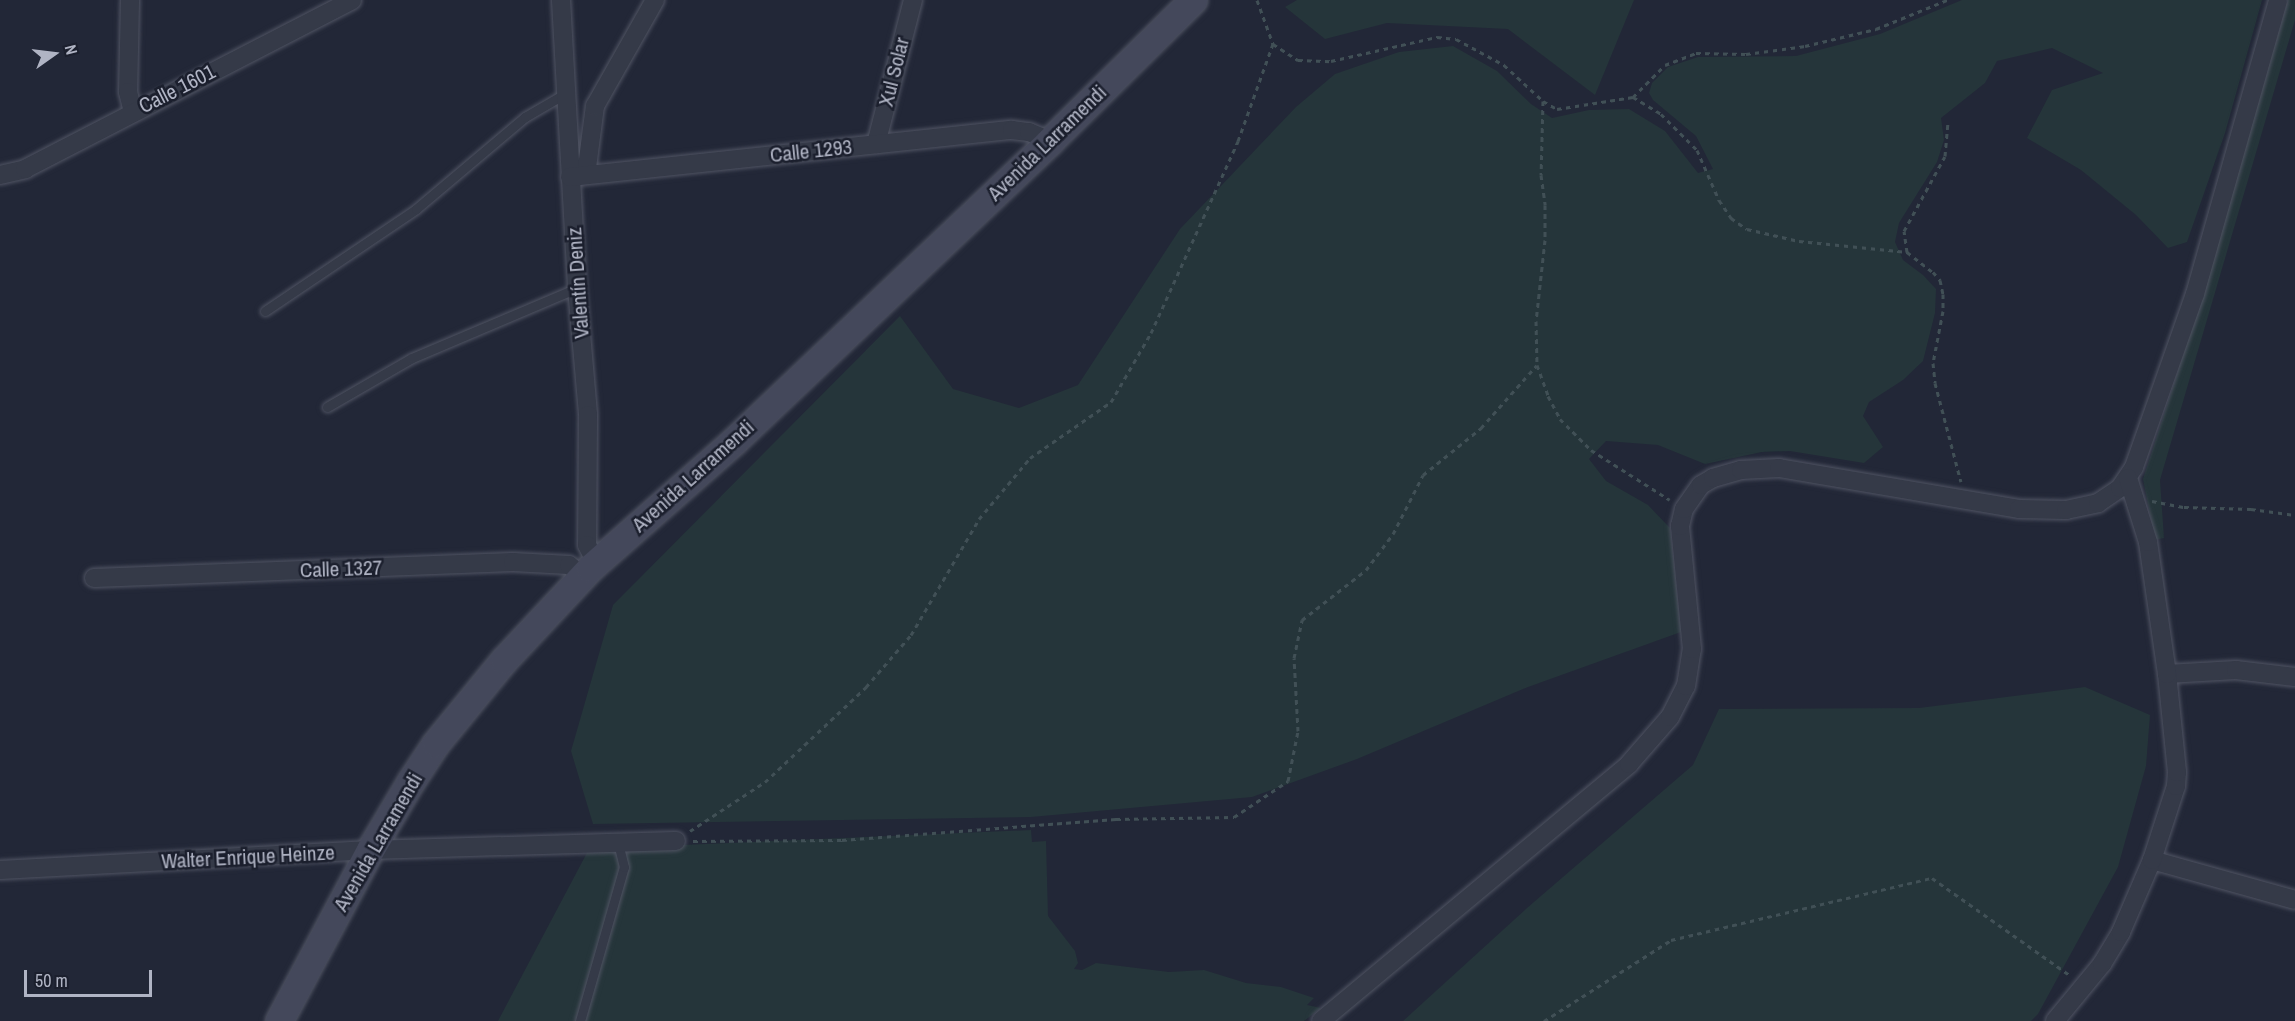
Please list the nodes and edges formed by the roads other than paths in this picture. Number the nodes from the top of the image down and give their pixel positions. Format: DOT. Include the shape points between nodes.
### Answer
graph roads {
  1 [pos="130,0"];
  2 [pos="352,0"];
  3 [pos="561,0"];
  4 [pos="655,0"];
  5 [pos="913,0"];
  6 [pos="1193,0"];
  7 [pos="2278,0"];
  8 [pos="566,93"];
  9 [pos="133,112"];
  10 [pos="1050,141"];
  11 [pos="876,144"];
  12 [pos="0,175"];
  13 [pos="578,176"];
  14 [pos="577,288"];
  15 [pos="265,310"];
  16 [pos="327,407"];
  17 [pos="2128,478"];
  18 [pos="590,570"];
  19 [pos="94,579"];
  20 [pos="2167,674"];
  21 [pos="2295,677"];
  22 [pos="676,841"];
  23 [pos="618,843"];
  24 [pos="370,850"];
  25 [pos="2152,860"];
  26 [pos="0,870"];
  27 [pos="2295,900"];
  28 [pos="279,1021"];
  29 [pos="580,1021"];
  30 [pos="1321,1021"];
  31 [pos="2055,1021"];
  1 -- 9 [label="street" via="128,92"];
  2 -- 9 [label="street, Calle 1601"];
  3 -- 8 [label="street, Valentín Deniz"];
  4 -- 13 [label="street" via="595,106"];
  5 -- 11 [label="street, Xul Solar"];
  6 -- 10 [label="main road, Avenida Larramendi"];
  7 -- 17 [label="street" via="2195,294"];
  8 -- 13 [label="street, Valentín Deniz"];
  8 -- 15 [label="lane" via="525,117 416,209"];
  9 -- 12 [label="street, Calle 1601" via="25,169"];
  10 -- 11 [label="street, Calle 1293" via="1012,130"];
  10 -- 18 [label="main road, Avenida Larramendi" via="734,441"];
  11 -- 13 [label="street, Calle 1293"];
  13 -- 14 [label="street, Valentín Deniz"];
  14 -- 16 [label="lane" via="412,358"];
  14 -- 18 [label="street, Valentín Deniz" via="588,415"];
  17 -- 20 [label="street" via="2148,542"];
  17 -- 30 [label="street" via="2110,496 2084,508 2019,509 1798,469 1758,468 1713,478 1701,485 1684,509 1681,543 1692,649 1686,686 1670,717 1629,765"];
  18 -- 19 [label="street, Calle 1327" via="513,562"];
  18 -- 24 [label="main road, Avenida Larramendi" via="455,718"];
  20 -- 21 [label="street" via="2236,670"];
  20 -- 25 [label="street" via="2177,772 2174,798"];
  22 -- 23 [label="street, Walter Enrique Heinze"];
  23 -- 24 [label="street, Walter Enrique Heinze"];
  23 -- 29 [label="lane" via="624,867"];
  24 -- 26 [label="street, Walter Enrique Heinze"];
  24 -- 28 [label="main road, Avenida Larramendi"];
  25 -- 27 [label="street"];
  25 -- 31 [label="street" via="2117,940"];
}
